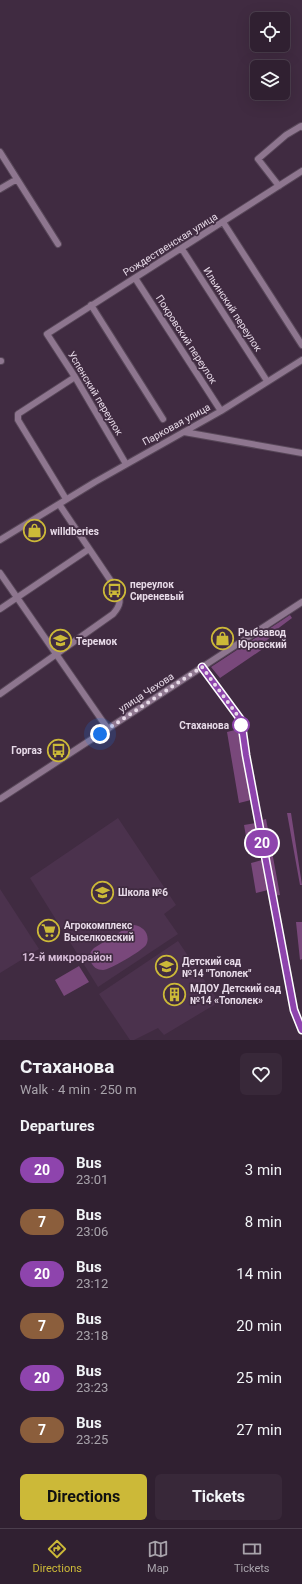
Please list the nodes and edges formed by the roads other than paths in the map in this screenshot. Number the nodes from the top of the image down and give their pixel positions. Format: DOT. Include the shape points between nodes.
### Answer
graph roads {
  1 [pos="302,126"];
  2 [pos="0,152"];
  3 [pos="302,171"];
  4 [pos="18,179"];
  5 [pos="279,186"];
  6 [pos="0,189"];
  7 [pos="223,222"];
  8 [pos="58,244"];
  9 [pos="182,248"];
  10 [pos="135,278"];
  11 [pos="91,305"];
  12 [pos="48,334"];
  13 [pos="302,345"];
  14 [pos="302,360"];
  15 [pos="75,377"];
  16 [pos="267,381"];
  17 [pos="221,411"];
  18 [pos="163,419"];
  19 [pos="184,432"];
  20 [pos="302,453"];
  21 [pos="126,464"];
  22 [pos="66,499"];
  23 [pos="59,504"];
  24 [pos="0,540"];
  25 [pos="89,548"];
  26 [pos="0,573"];
  27 [pos="16,598"];
  28 [pos="302,602"];
  29 [pos="0,609"];
  30 [pos="56,654"];
  31 [pos="202,667"];
  32 [pos="0,694"];
  33 [pos="108,729"];
  34 [pos="0,798"];
  35 [pos="302,1030"];
  1 -- 5 [label="street" via="286,135 258,159"];
  2 -- 4 [label="street"];
  3 -- 5 [label="street, Рождественская улица"];
  4 -- 6 [label="street"];
  4 -- 8 [label="street"];
  5 -- 7 [label="street, Рождественская улица"];
  7 -- 9 [label="street, Рождественская улица"];
  7 -- 13 [label="street"];
  9 -- 10 [label="street, Рождественская улица"];
  9 -- 16 [label="street, Ильинский переулок"];
  10 -- 11 [label="street, Рождественская улица"];
  10 -- 17 [label="street, Покровский переулок"];
  11 -- 12 [label="street, Рождественская улица"];
  11 -- 18 [label="street"];
  12 -- 15 [label="street, Успенский переулок"];
  14 -- 16 [label="street, Парковая улица"];
  15 -- 21 [label="street, Успенский переулок"];
  15 -- 22 [label="street" via="18,414 18,420"];
  16 -- 17 [label="street, Парковая улица"];
  17 -- 19 [label="street, Парковая улица"];
  19 -- 20 [label="street"];
  19 -- 21 [label="street, Парковая улица"];
  21 -- 22 [label="street, Парковая улица"];
  22 -- 23 [label="street, Парковая улица"];
  23 -- 24 [label="street, Парковая улица"];
  23 -- 25 [label="street"];
  25 -- 27 [label="street"];
  25 -- 30 [label="street" via="121,599 113,614"];
  26 -- 27 [label="street"];
  27 -- 29 [label="street"];
  27 -- 30 [label="street"];
  28 -- 31 [label="street, улица Чехова"];
  30 -- 32 [label="street"];
  30 -- 33 [label="street"];
  31 -- 33 [label="street, улица Чехова"];
  31 -- 35 [label="street" via="241,720 294,1010"];
  33 -- 34 [label="street, улица Чехова"];
}
